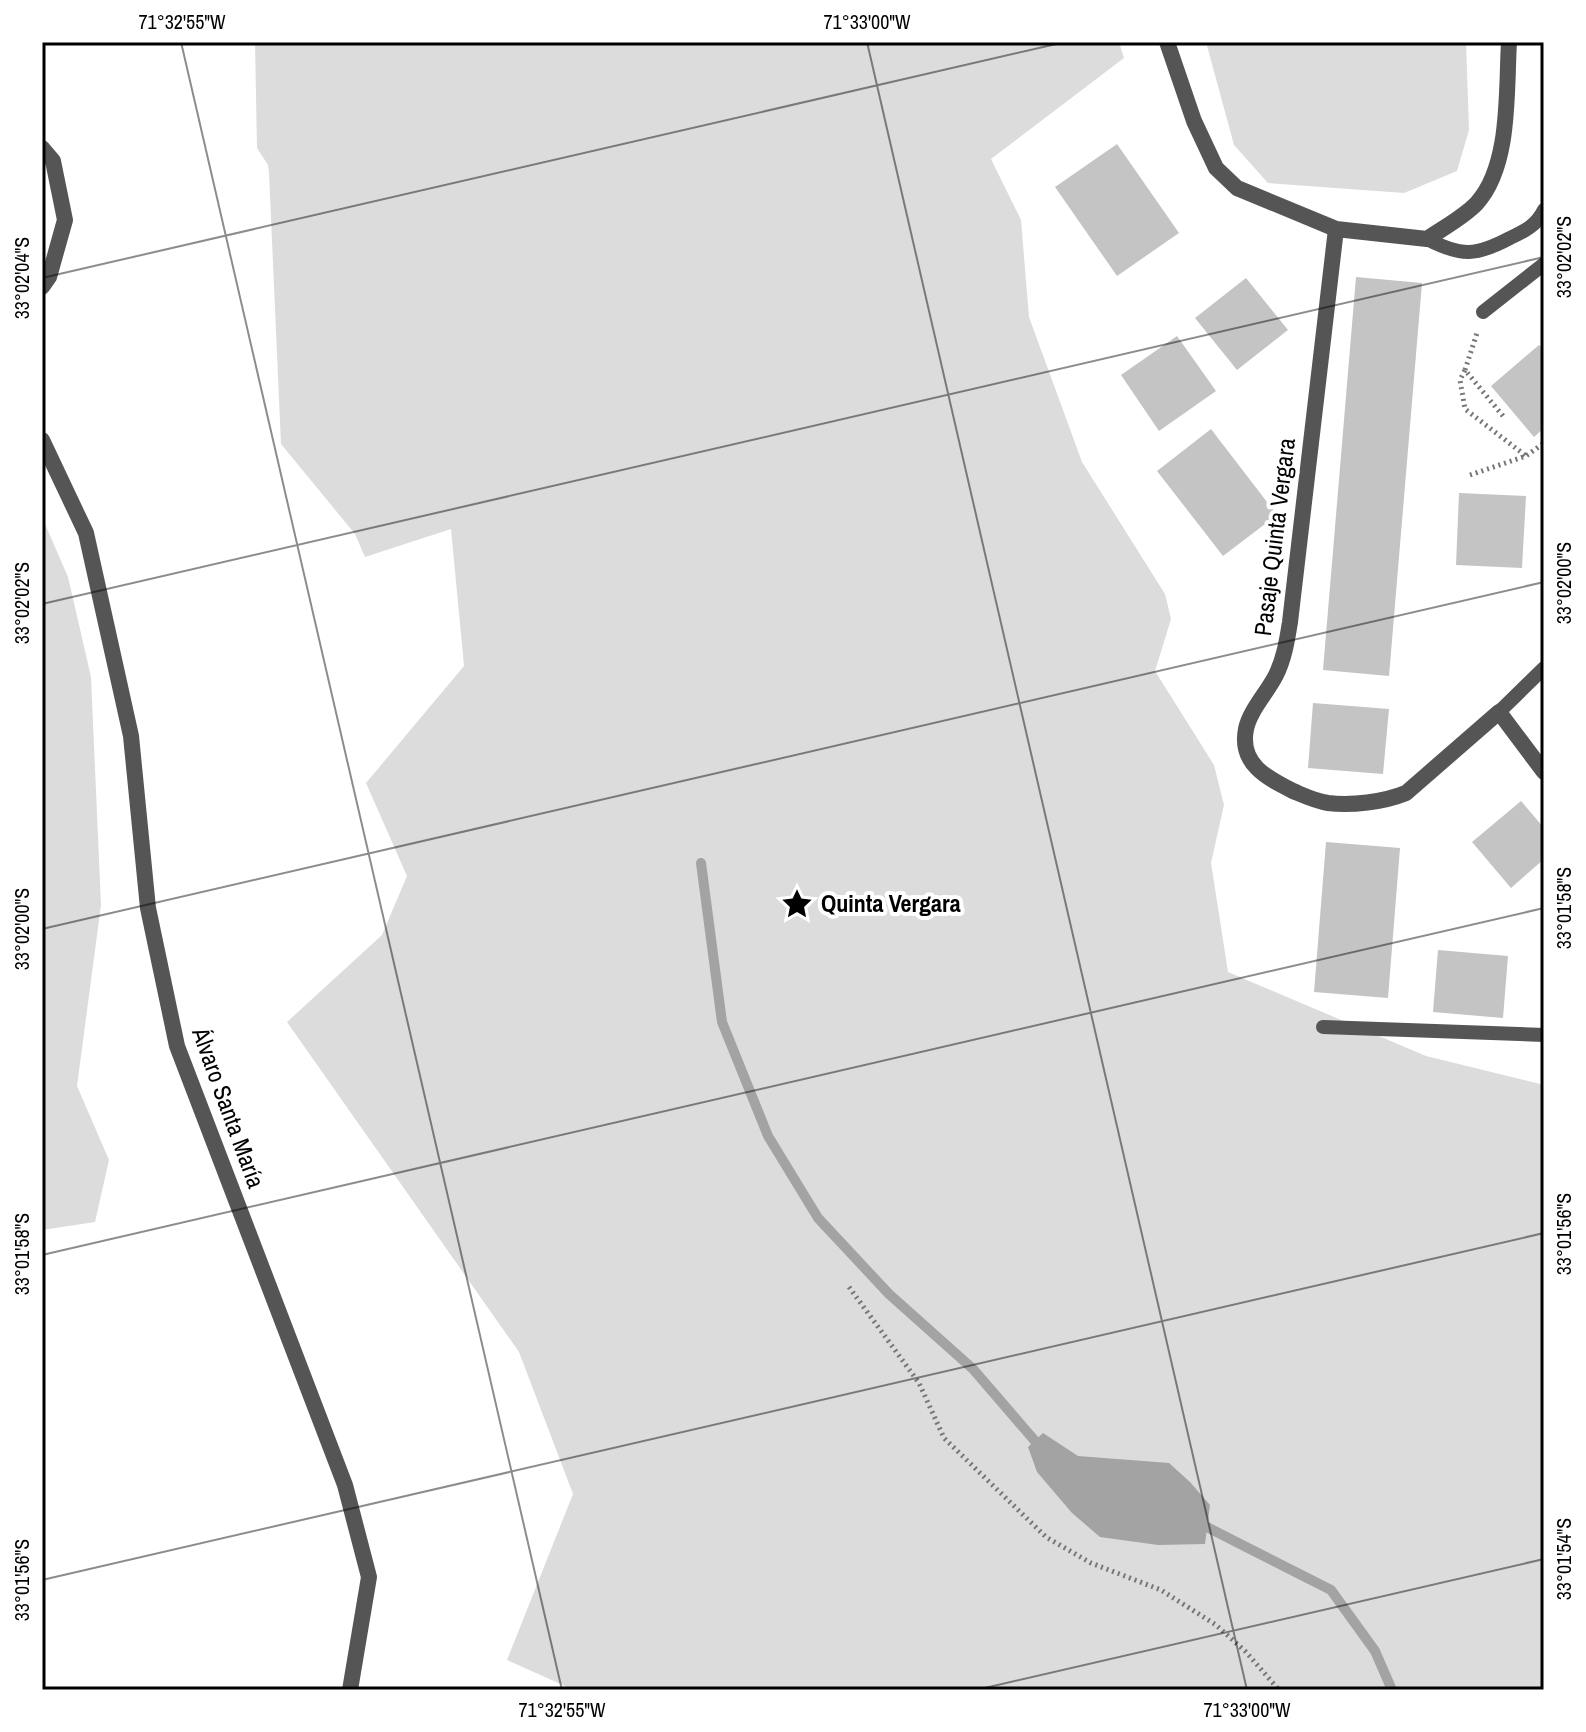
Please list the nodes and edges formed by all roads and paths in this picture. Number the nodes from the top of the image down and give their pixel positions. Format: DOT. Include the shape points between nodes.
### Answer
graph roads {
  1 [pos="1167,42"];
  2 [pos="1509,42"];
  3 [pos="42,148"];
  4 [pos="1544,210"];
  5 [pos="1336,229"];
  6 [pos="1427,239"];
  7 [pos="1544,264"];
  8 [pos="42,287"];
  9 [pos="1483,312"];
  10 [pos="1465,370"];
  11 [pos="1503,416"];
  12 [pos="42,440"];
  13 [pos="1544,443"];
  14 [pos="1526,456"];
  15 [pos="1470,475"];
  16 [pos="1544,668"];
  17 [pos="1499,712"];
  18 [pos="1544,772"];
  19 [pos="1323,1027"];
  20 [pos="1544,1035"];
  21 [pos="849,1287"];
  22 [pos="350,1690"];
  23 [pos="1279,1690"];
  1 -- 5 [label="street" via="1216,168 1237,188"];
  2 -- 6 [label="street" via="1501,149 1492,183 1476,205"];
  3 -- 8 [label="street" via="53,161 65,220"];
  4 -- 6 [label="lane" via="1532,227 1484,252 1447,249"];
  5 -- 6 [label="street"];
  5 -- 17 [label="street, Pasaje Quinta Vergara" via="1285,652 1246,729 1246,747 1265,777 1314,800 1391,799 1406,793"];
  7 -- 9 [label="lane"];
  9 -- 10 [label="path"];
  10 -- 11 [label="path"];
  10 -- 14 [label="path" via="1460,380 1465,409"];
  12 -- 22 [label="street, Álvaro Santa María" via="86,533 93,564 131,736 148,908 177,1046 345,1485 369,1577"];
  13 -- 14 [label="path"];
  14 -- 15 [label="path"];
  16 -- 17 [label="lane"];
  17 -- 18 [label="street"];
  19 -- 20 [label="lane"];
  21 -- 23 [label="path" via="919,1383 944,1438 1046,1537 1091,1563 1161,1590 1216,1625"];
}
